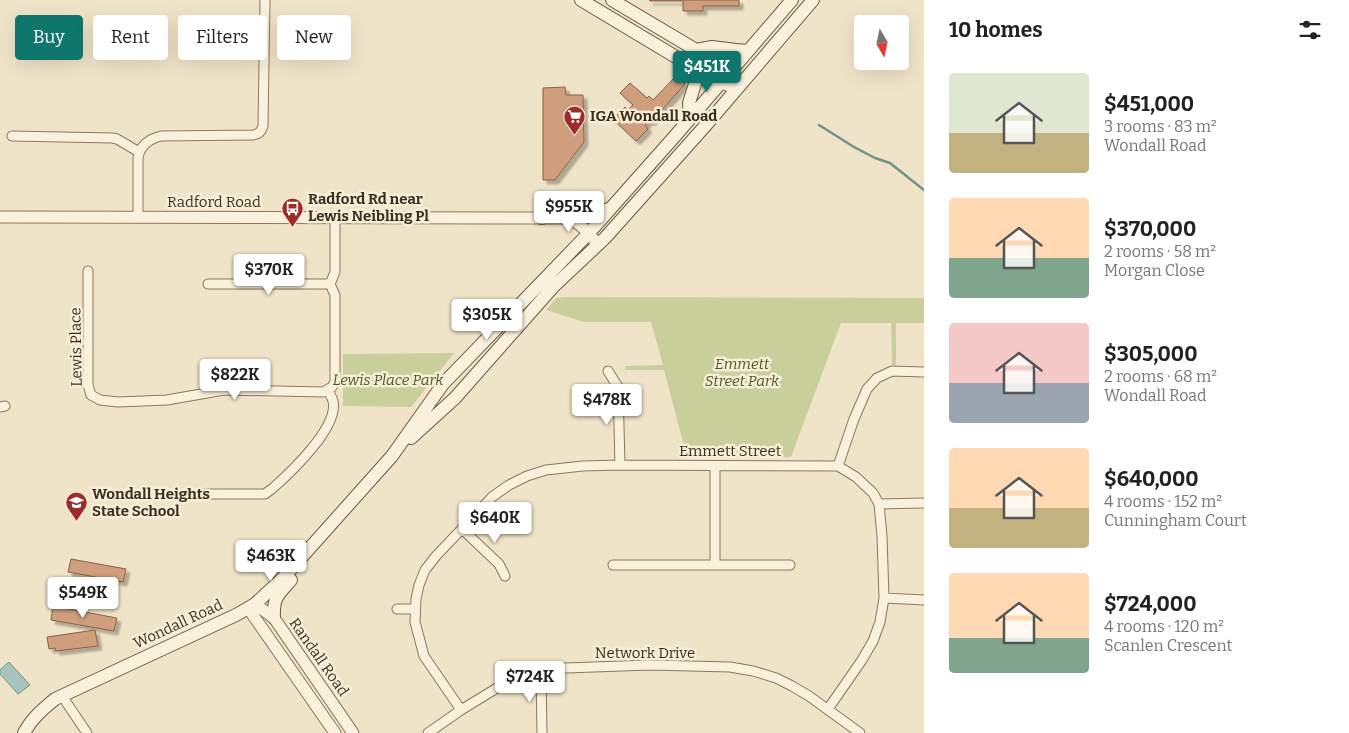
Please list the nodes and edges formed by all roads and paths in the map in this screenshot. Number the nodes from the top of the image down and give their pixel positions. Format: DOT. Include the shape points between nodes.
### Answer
graph roads {
  1 [pos="265,0"];
  2 [pos="581,0"];
  3 [pos="612,0"];
  4 [pos="792,0"];
  5 [pos="813,0"];
  6 [pos="696,50"];
  7 [pos="748,51"];
  8 [pos="696,69"];
  9 [pos="729,72"];
  10 [pos="721,82"];
  11 [pos="739,85"];
  12 [pos="690,118"];
  13 [pos="12,136"];
  14 [pos="139,152"];
  15 [pos="609,210"];
  16 [pos="0,217"];
  17 [pos="138,217"];
  18 [pos="335,217"];
  19 [pos="542,218"];
  20 [pos="588,234"];
  21 [pos="598,244"];
  22 [pos="88,271"];
  23 [pos="208,284"];
  24 [pos="330,284"];
  25 [pos="608,372"];
  26 [pos="924,372"];
  27 [pos="441,387"];
  28 [pos="328,390"];
  29 [pos="455,398"];
  30 [pos="392,456"];
  31 [pos="620,465"];
  32 [pos="715,466"];
  33 [pos="838,466"];
  34 [pos="204,494"];
  35 [pos="879,504"];
  36 [pos="924,504"];
  37 [pos="462,528"];
  38 [pos="309,548"];
  39 [pos="715,565"];
  40 [pos="790,565"];
  41 [pos="613,566"];
  42 [pos="505,576"];
  43 [pos="884,598"];
  44 [pos="924,600"];
  45 [pos="251,606"];
  46 [pos="397,609"];
  47 [pos="415,610"];
  48 [pos="274,618"];
  49 [pos="541,672"];
  50 [pos="62,696"];
  51 [pos="828,709"];
  52 [pos="461,710"];
  53 [pos="24,733"];
  54 [pos="87,733"];
  55 [pos="335,733"];
  56 [pos="352,733"];
  57 [pos="428,733"];
  58 [pos="542,733"];
  59 [pos="860,733"];
  1 -- 14 [label="street" via="262,131 253,136 161,136 147,141"];
  2 -- 8 [label="main road"];
  3 -- 6 [label="main road"];
  4 -- 7 [label="main road, Wondall Road"];
  5 -- 11 [label="main road, Wondall Road"];
  6 -- 7 [label="main road" via="712,46"];
  6 -- 9 [label="main road"];
  7 -- 9 [label="main road, Wondall Road"];
  8 -- 10 [label="main road"];
  8 -- 12 [label="main road" via="689,103"];
  9 -- 10 [label="main road, Wondall Road"];
  9 -- 11 [label="main road"];
  10 -- 11 [label="main road"];
  10 -- 12 [label="main road, Wondall Road"];
  11 -- 21 [label="main road, Wondall Road"];
  12 -- 15 [label="main road, Wondall Road"];
  13 -- 14 [label="street" via="112,138"];
  14 -- 17 [label="street"];
  15 -- 19 [label="main road" via="547,213"];
  15 -- 20 [label="main road, Wondall Road"];
  16 -- 17 [label="street, Radford Road"];
  17 -- 18 [label="street, Radford Road"];
  18 -- 19 [label="street, Radford Road"];
  18 -- 24 [label="street" via="335,272"];
  19 -- 20 [label="street, Radford Road" via="575,221"];
  20 -- 21 [label="street, Radford Road"];
  20 -- 27 [label="main road, Wondall Road"];
  21 -- 29 [label="main road, Wondall Road" via="553,287"];
  22 -- 28 [label="street, Lewis Place" via="88,385 91,396 118,402 167,400 224,390"];
  23 -- 24 [label="street"];
  24 -- 28 [label="street" via="334,295 335,382"];
  25 -- 31 [label="street" via="618,387"];
  26 -- 33 [label="street" via="892,371 877,378 867,388"];
  27 -- 29 [label="main road" via="445,394"];
  27 -- 30 [label="main road, Wondall Road"];
  28 -- 34 [label="street" via="333,411 328,425 319,439 266,494"];
  29 -- 30 [label="main road, Wondall Road"];
  30 -- 38 [label="main road, Wondall Road"];
  31 -- 32 [label="street, Emmett Street"];
  31 -- 37 [label="street, Emmett Street" via="546,470 527,476 492,497"];
  32 -- 33 [label="street, Emmett Street"];
  32 -- 39 [label="street"];
  33 -- 35 [label="street" via="856,477 873,493"];
  35 -- 36 [label="street"];
  35 -- 43 [label="street"];
  37 -- 42 [label="street" via="499,564"];
  37 -- 47 [label="street, Emmett Street" via="426,570 419,585"];
  38 -- 45 [label="main road, Wondall Road" via="283,578"];
  38 -- 48 [label="main road" via="311,557 277,596"];
  39 -- 40 [label="street"];
  39 -- 41 [label="street"];
  43 -- 44 [label="street"];
  43 -- 51 [label="street" via="873,641"];
  45 -- 48 [label="street, Randall Road"];
  45 -- 50 [label="main road, Wondall Road"];
  45 -- 55 [label="street, Randall Road"];
  46 -- 47 [label="street"];
  47 -- 52 [label="street, Emmett Street" via="424,656"];
  48 -- 56 [label="street, Randall Road"];
  49 -- 51 [label="street, Network Drive" via="591,666 730,667 776,678"];
  49 -- 52 [label="street, Network Drive" via="497,688"];
  49 -- 58 [label="street"];
  50 -- 53 [label="main road, Wondall Road" via="36,715"];
  50 -- 54 [label="street"];
  51 -- 59 [label="street, Network Drive"];
  52 -- 57 [label="street, Network Drive"];
}
